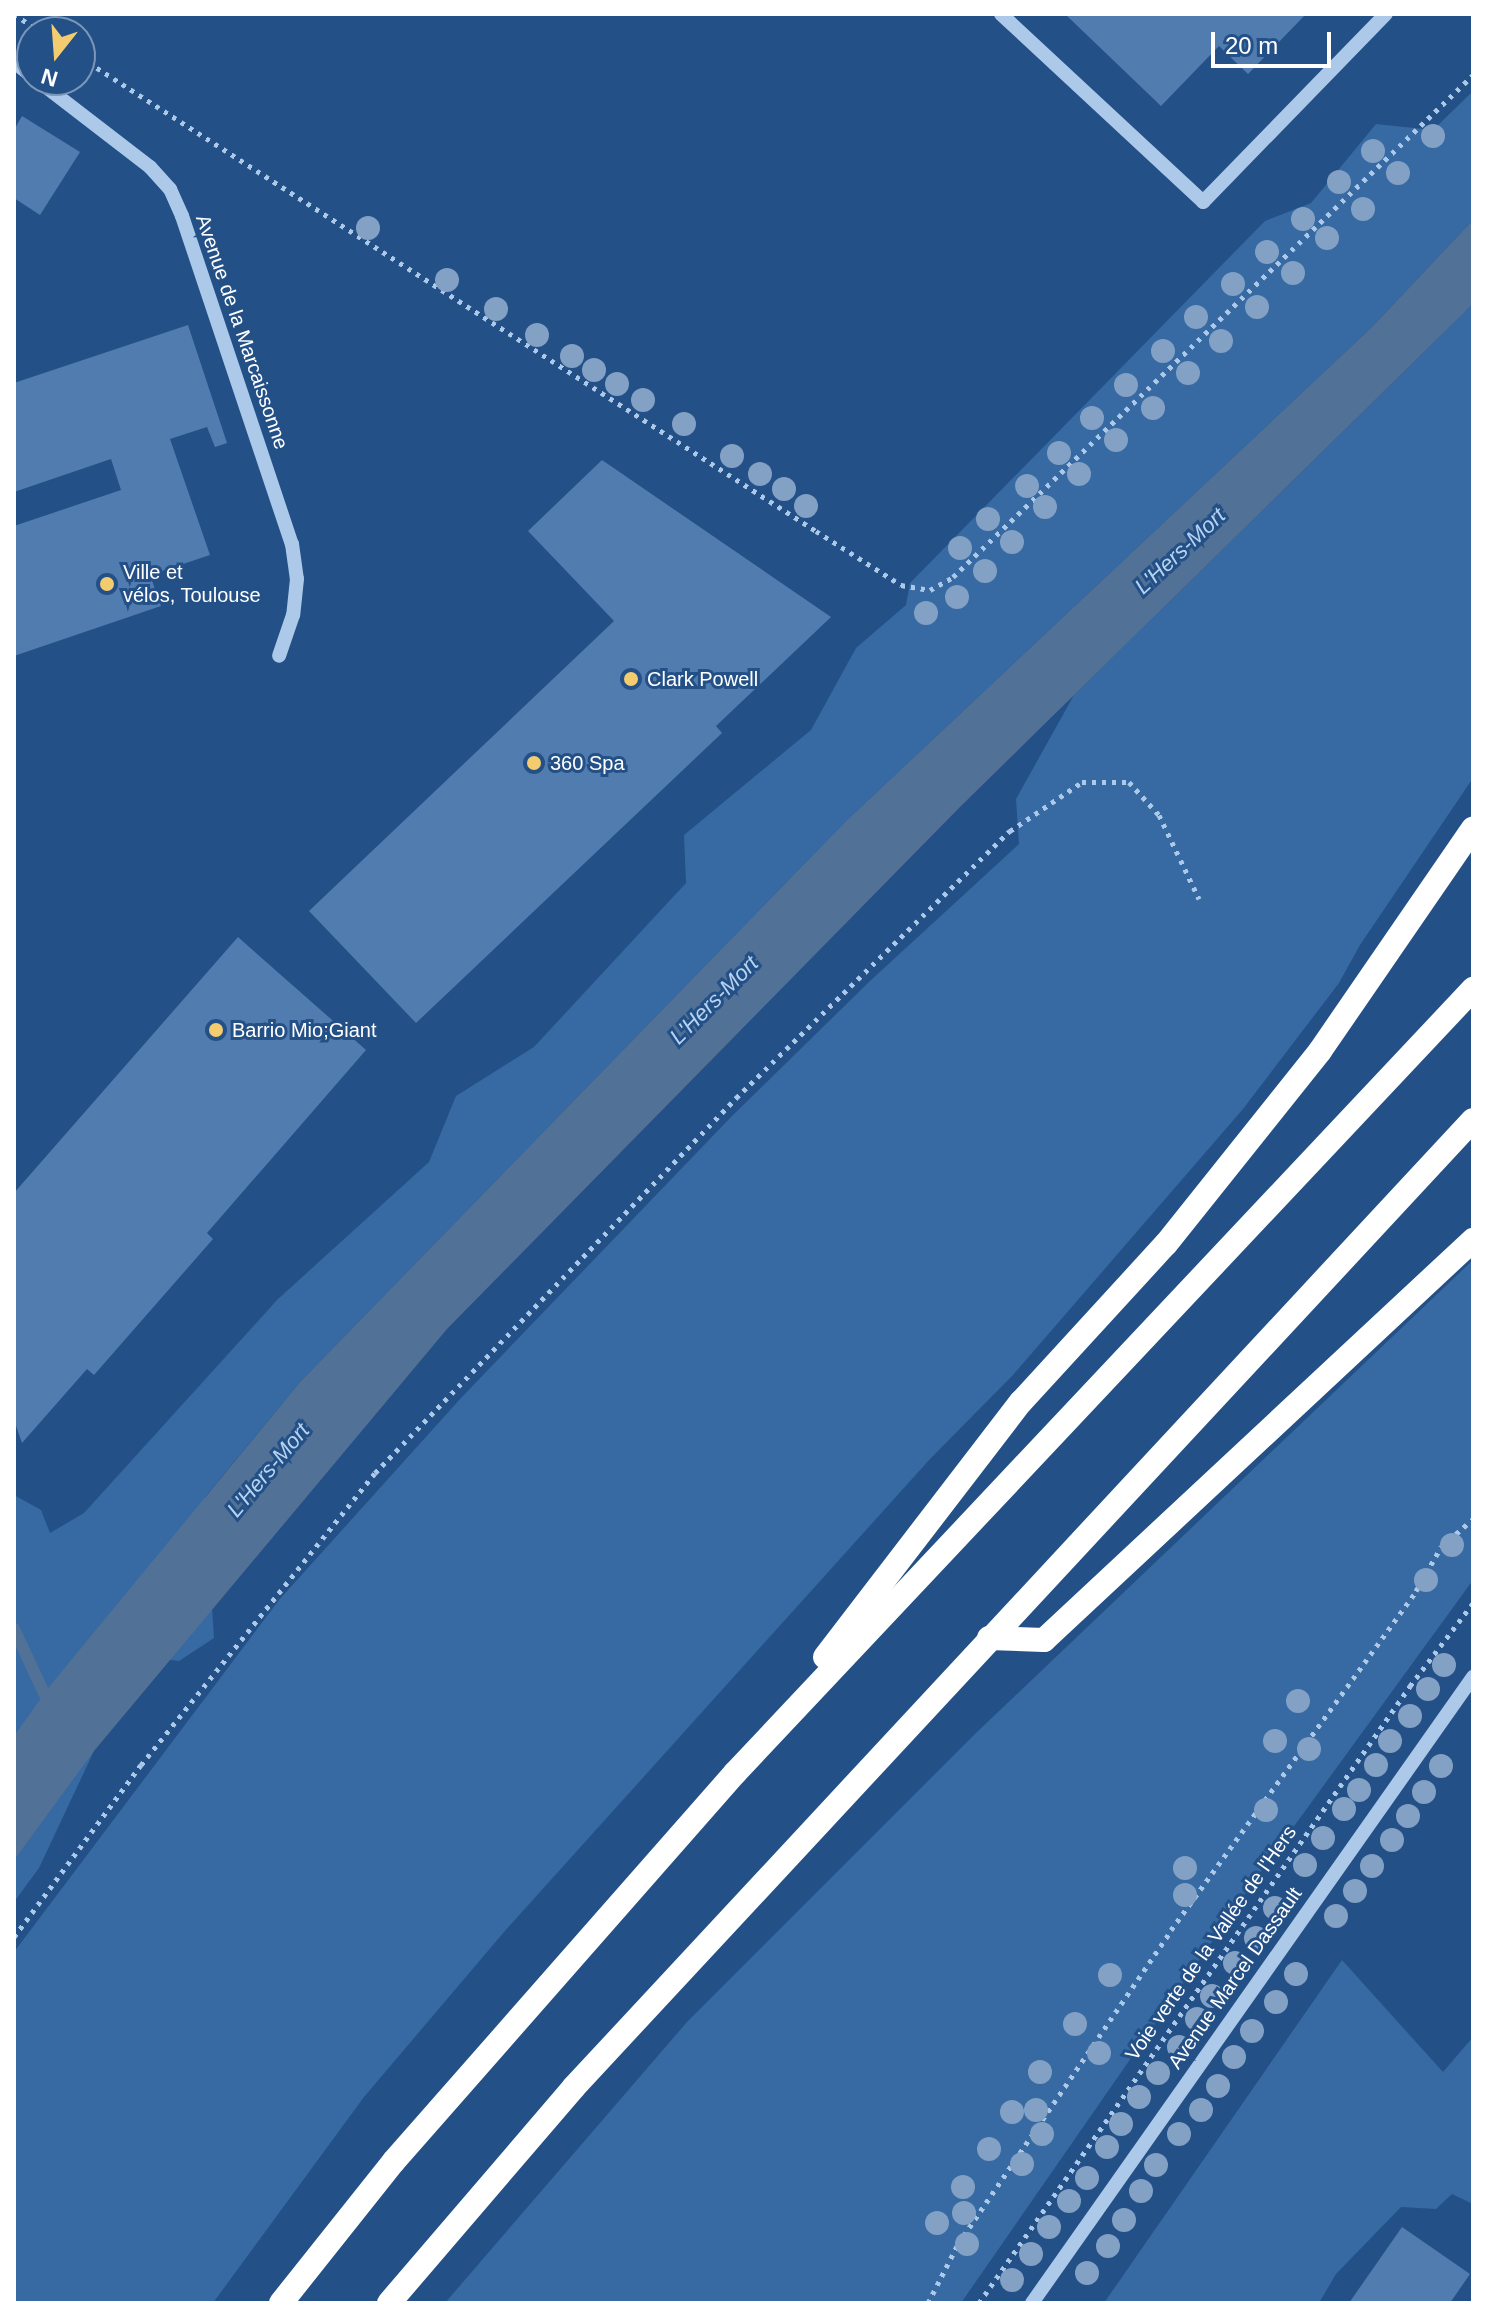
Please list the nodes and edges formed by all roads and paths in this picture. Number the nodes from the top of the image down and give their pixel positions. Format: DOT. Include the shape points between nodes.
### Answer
graph roads {
  1 [pos="1001,14"];
  2 [pos="1386,14"];
  3 [pos="96,67"];
  4 [pos="1473,75"];
  5 [pos="58,96"];
  6 [pos="279,656"];
  7 [pos="1473,828"];
  8 [pos="1199,899"];
  9 [pos="1473,989"];
  10 [pos="1473,1120"];
  11 [pos="1473,1240"];
  12 [pos="1473,1519"];
  13 [pos="1473,1603"];
  14 [pos="989,1638"];
  15 [pos="1473,1677"];
  16 [pos="735,1773"];
  17 [pos="14,1937"];
  18 [pos="281,2303"];
  19 [pos="389,2303"];
  20 [pos="928,2303"];
  21 [pos="979,2303"];
  22 [pos="1032,2303"];
  1 -- 2 [label="street" via="1203,202"];
  3 -- 4 [label="path" via="901,585 930,590 953,577"];
  5 -- 6 [label="street, Avenue de la Marcaissonne" via="150,167 170,189 182,216 292,544 297,579 293,615"];
  7 -- 16 [label="highway" via="1320,1051 1166,1244 1021,1402"];
  8 -- 17 [label="path" via="1159,815 1129,782 1082,782 1010,831 736,1098 375,1473 160,1741"];
  9 -- 16 [label="highway"];
  10 -- 14 [label="highway"];
  11 -- 14 [label="highway" via="1044,1640"];
  12 -- 20 [label="path" via="1441,1547 1416,1591 1171,1930 958,2244"];
  13 -- 21 [label="path, Voie verte de la Vallée de l'Hers"];
  14 -- 19 [label="highway" via="574,2087"];
  15 -- 22 [label="street, Avenue Marcel Dassault"];
  16 -- 18 [label="highway" via="394,2161"];
}
